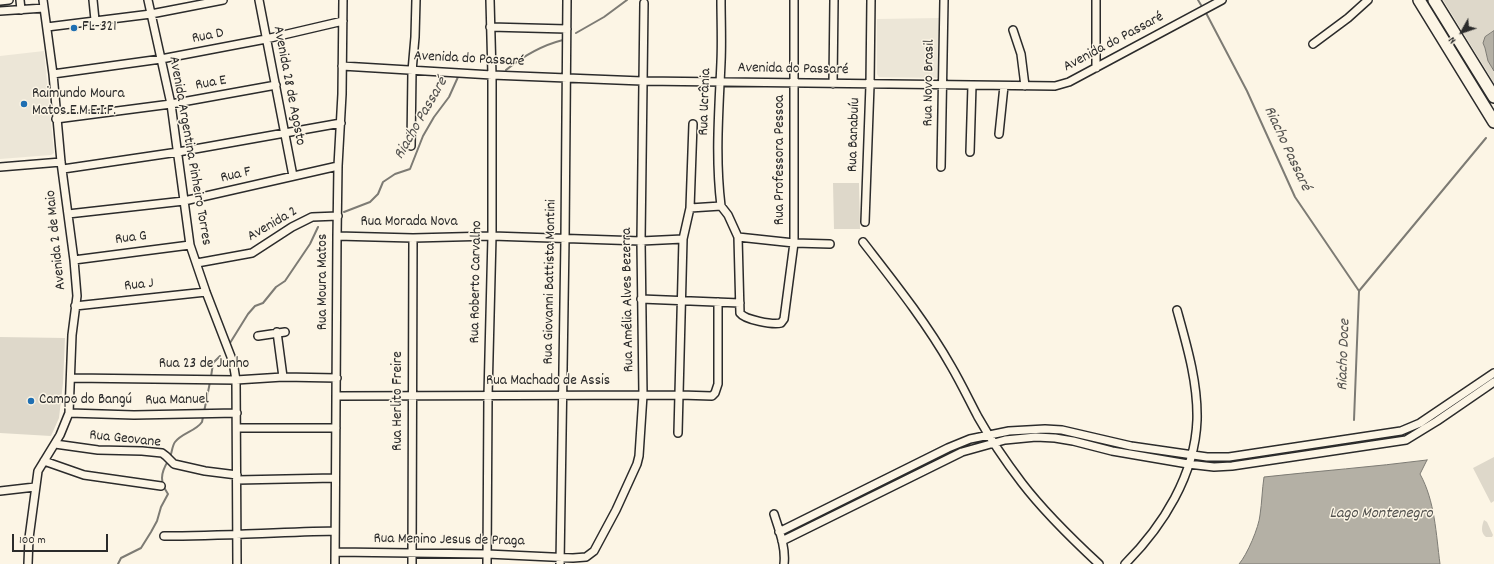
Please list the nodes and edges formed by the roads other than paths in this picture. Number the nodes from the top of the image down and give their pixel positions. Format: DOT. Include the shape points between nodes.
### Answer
graph roads {
  1 [pos="10,0"];
  2 [pos="20,0"];
  3 [pos="93,0"];
  4 [pos="148,0"];
  5 [pos="223,0"];
  6 [pos="259,0"];
  7 [pos="343,0"];
  8 [pos="416,0"];
  9 [pos="490,0"];
  10 [pos="567,0"];
  11 [pos="721,0"];
  12 [pos="794,0"];
  13 [pos="834,0"];
  14 [pos="871,0"];
  15 [pos="944,0"];
  16 [pos="1096,0"];
  17 [pos="1222,0"];
  18 [pos="1368,0"];
  19 [pos="1434,0"];
  20 [pos="0,1"];
  21 [pos="1420,1"];
  22 [pos="644,3"];
  23 [pos="44,4"];
  24 [pos="21,10"];
  25 [pos="1441,10"];
  26 [pos="0,12"];
  27 [pos="151,14"];
  28 [pos="1429,17"];
  29 [pos="95,20"];
  30 [pos="343,21"];
  31 [pos="47,27"];
  32 [pos="490,27"];
  33 [pos="567,29"];
  34 [pos="1014,30"];
  35 [pos="266,39"];
  36 [pos="1313,44"];
  37 [pos="161,59"];
  38 [pos="342,66"];
  39 [pos="1096,68"];
  40 [pos="412,70"];
  41 [pos="53,74"];
  42 [pos="492,75"];
  43 [pos="566,78"];
  44 [pos="642,81"];
  45 [pos="719,82"];
  46 [pos="794,82"];
  47 [pos="833,84"];
  48 [pos="276,85"];
  49 [pos="870,85"];
  50 [pos="943,85"];
  51 [pos="972,85"];
  52 [pos="1004,86"];
  53 [pos="1025,86"];
  54 [pos="1494,96"];
  55 [pos="171,104"];
  56 [pos="56,119"];
  57 [pos="1494,122"];
  58 [pos="341,123"];
  59 [pos="693,124"];
  60 [pos="284,132"];
  61 [pos="999,134"];
  62 [pos="411,146"];
  63 [pos="178,152"];
  64 [pos="970,152"];
  65 [pos="62,166"];
  66 [pos="338,166"];
  67 [pos="0,167"];
  68 [pos="941,167"];
  69 [pos="293,176"];
  70 [pos="184,201"];
  71 [pos="721,206"];
  72 [pos="690,208"];
  73 [pos="68,214"];
  74 [pos="338,216"];
  75 [pos="865,222"];
  76 [pos="337,236"];
  77 [pos="492,236"];
  78 [pos="738,237"];
  79 [pos="413,238"];
  80 [pos="565,239"];
  81 [pos="683,240"];
  82 [pos="641,241"];
  83 [pos="864,242"];
  84 [pos="794,243"];
  85 [pos="830,244"];
  86 [pos="190,245"];
  87 [pos="74,260"];
  88 [pos="197,263"];
  89 [pos="206,292"];
  90 [pos="641,299"];
  91 [pos="681,301"];
  92 [pos="718,302"];
  93 [pos="740,303"];
  94 [pos="75,306"];
  95 [pos="1177,310"];
  96 [pos="258,336"];
  97 [pos="1494,373"];
  98 [pos="283,377"];
  99 [pos="71,378"];
  100 [pos="337,378"];
  101 [pos="236,380"];
  102 [pos="1494,382"];
  103 [pos="643,395"];
  104 [pos="680,395"];
  105 [pos="337,396"];
  106 [pos="412,396"];
  107 [pos="488,396"];
  108 [pos="563,396"];
  109 [pos="69,413"];
  110 [pos="237,413"];
  111 [pos="237,428"];
  112 [pos="336,428"];
  113 [pos="678,433"];
  114 [pos="989,435"];
  115 [pos="994,443"];
  116 [pos="55,444"];
  117 [pos="1191,454"];
  118 [pos="44,461"];
  119 [pos="1188,464"];
  120 [pos="237,477"];
  121 [pos="335,478"];
  122 [pos="161,486"];
  123 [pos="35,487"];
  124 [pos="0,491"];
  125 [pos="774,514"];
  126 [pos="335,531"];
  127 [pos="779,532"];
  128 [pos="237,535"];
  129 [pos="164,536"];
  130 [pos="782,541"];
  131 [pos="336,552"];
  132 [pos="412,553"];
  133 [pos="487,554"];
  134 [pos="560,561"];
  135 [pos="28,564"];
  136 [pos="237,564"];
  137 [pos="335,564"];
  138 [pos="412,564"];
  139 [pos="487,564"];
  140 [pos="784,564"];
  141 [pos="1099,564"];
  142 [pos="1125,564"];
  1 -- 20 [label="street"];
  2 -- 24 [label="street"];
  3 -- 29 [label="street"];
  4 -- 27 [label="street, Avenida Argentina Pinheiro Torres"];
  5 -- 27 [label="street"];
  6 -- 35 [label="street, Avenida 28 de Agosto"];
  7 -- 30 [label="street, Rua Moura Matos"];
  8 -- 40 [label="street"];
  9 -- 32 [label="street, Rua Roberto Carvalho"];
  10 -- 33 [label="street, Rua Giovanni Battista Montini"];
  11 -- 45 [label="street, Rua Ucrânia"];
  12 -- 46 [label="street, Rua Professora Pessoa"];
  13 -- 47 [label="street"];
  14 -- 49 [label="street, Rua Banabuíu"];
  15 -- 50 [label="street, Rua Novo Brasil"];
  16 -- 39 [label="street"];
  17 -- 39 [label="street, Avenida do Passaré"];
  18 -- 36 [label="street"];
  19 -- 25 [label="main road"];
  21 -- 28 [label="main road"];
  22 -- 44 [label="street, Rua Amélia Alves Bezerra"];
  23 -- 24 [label="street"];
  23 -- 31 [label="street, Avenida 2 de Maio"];
  24 -- 26 [label="street"];
  25 -- 28 [label="main road"];
  25 -- 54 [label="main road"];
  27 -- 29 [label="street"];
  27 -- 37 [label="street, Avenida Argentina Pinheiro Torres"];
  28 -- 57 [label="main road"];
  29 -- 31 [label="street"];
  30 -- 35 [label="street, Rua D"];
  30 -- 38 [label="street, Rua Moura Matos"];
  31 -- 41 [label="street, Avenida 2 de Maio"];
  32 -- 33 [label="street"];
  32 -- 42 [label="street, Rua Roberto Carvalho"];
  33 -- 43 [label="street, Rua Giovanni Battista Montini"];
  34 -- 53 [label="street" via="1021,54"];
  35 -- 37 [label="street, Rua D"];
  35 -- 48 [label="street, Avenida 28 de Agosto"];
  37 -- 41 [label="street, Rua D"];
  37 -- 55 [label="street, Avenida Argentina Pinheiro Torres"];
  38 -- 40 [label="street, Avenida do Passaré"];
  38 -- 58 [label="street, Rua Moura Matos"];
  39 -- 53 [label="street, Avenida do Passaré" via="1055,86"];
  40 -- 42 [label="street, Avenida do Passaré"];
  40 -- 62 [label="street"];
  41 -- 56 [label="street, Avenida 2 de Maio"];
  42 -- 43 [label="street, Avenida do Passaré"];
  42 -- 77 [label="street, Rua Roberto Carvalho"];
  43 -- 44 [label="street, Avenida do Passaré"];
  43 -- 80 [label="street, Rua Giovanni Battista Montini"];
  44 -- 45 [label="street, Avenida do Passaré"];
  44 -- 82 [label="street, Rua Amélia Alves Bezerra"];
  45 -- 46 [label="street, Avenida do Passaré"];
  45 -- 71 [label="street, Rua Ucrânia" via="717,159"];
  46 -- 47 [label="street, Avenida do Passaré"];
  46 -- 84 [label="street, Rua Professora Pessoa"];
  47 -- 49 [label="street, Avenida do Passaré"];
  48 -- 55 [label="street, Rua E"];
  48 -- 60 [label="street, Avenida 28 de Agosto"];
  49 -- 50 [label="street, Avenida do Passaré"];
  49 -- 75 [label="street, Rua Banabuíu"];
  50 -- 51 [label="street, Avenida do Passaré"];
  50 -- 68 [label="street, Rua Novo Brasil"];
  51 -- 52 [label="street, Avenida do Passaré"];
  51 -- 64 [label="street"];
  52 -- 53 [label="street, Avenida do Passaré"];
  52 -- 61 [label="street"];
  55 -- 56 [label="street, Rua E"];
  55 -- 63 [label="street, Avenida Argentina Pinheiro Torres"];
  56 -- 65 [label="street, Avenida 2 de Maio"];
  58 -- 60 [label="street"];
  58 -- 66 [label="street, Rua Moura Matos"];
  59 -- 72 [label="street, Rua Ucrânia"];
  60 -- 63 [label="street"];
  60 -- 69 [label="street, Avenida 28 de Agosto"];
  63 -- 65 [label="street"];
  63 -- 70 [label="street, Avenida Argentina Pinheiro Torres"];
  65 -- 67 [label="street"];
  65 -- 73 [label="street, Avenida 2 de Maio"];
  66 -- 69 [label="street, Rua F"];
  66 -- 74 [label="street, Rua Moura Matos"];
  69 -- 70 [label="street, Rua F"];
  70 -- 73 [label="street, Rua F"];
  70 -- 86 [label="street, Avenida Argentina Pinheiro Torres"];
  71 -- 72 [label="street"];
  71 -- 78 [label="street"];
  72 -- 81 [label="street"];
  73 -- 87 [label="street, Avenida 2 de Maio"];
  74 -- 76 [label="street, Rua Moura Matos"];
  74 -- 88 [label="street, Avenida 2" via="312,217 252,253"];
  76 -- 79 [label="street, Rua Morada Nova"];
  76 -- 100 [label="street, Rua Moura Matos"];
  77 -- 79 [label="street, Rua Morada Nova"];
  77 -- 80 [label="street, Rua Morada Nova"];
  77 -- 107 [label="street, Rua Roberto Carvalho"];
  78 -- 84 [label="street"];
  78 -- 93 [label="street"];
  79 -- 106 [label="street, Rua Herlito Freire"];
  80 -- 82 [label="street, Rua Morada Nova"];
  80 -- 108 [label="street, Rua Giovanni Battista Montini"];
  81 -- 82 [label="street, Rua Morada Nova"];
  81 -- 91 [label="street"];
  82 -- 90 [label="street, Rua Amélia Alves Bezerra"];
  83 -- 114 [label="street" via="936,342"];
  84 -- 85 [label="street"];
  84 -- 93 [label="street, Rua Professora Pessoa" via="784,319 781,323 744,317 740,313"];
  86 -- 87 [label="street, Rua G"];
  86 -- 88 [label="street, Avenida Argentina Pinheiro Torres"];
  87 -- 94 [label="street, Avenida 2 de Maio"];
  88 -- 89 [label="street, Avenida Argentina Pinheiro Torres"];
  89 -- 94 [label="street, Rua J"];
  89 -- 101 [label="street, Avenida Argentina Pinheiro Torres" via="234,362"];
  90 -- 91 [label="street"];
  90 -- 103 [label="street, Rua Amélia Alves Bezerra"];
  91 -- 92 [label="street"];
  91 -- 104 [label="street"];
  92 -- 93 [label="street"];
  92 -- 104 [label="street, Rua Machado de Assis" via="718,384 715,393 710,397"];
  94 -- 99 [label="street, Avenida 2 de Maio"];
  95 -- 117 [label="street" via="1194,382 1196,420"];
  96 -- 98 [label="street" via="281,332"];
  97 -- 117 [label="street" via="1420,423 1401,431 1229,457"];
  98 -- 100 [label="street, Rua 23 de Junho"];
  98 -- 101 [label="street, Rua 23 de Junho"];
  99 -- 101 [label="street, Rua 23 de Junho"];
  99 -- 109 [label="street, Avenida 2 de Maio"];
  100 -- 105 [label="street, Rua Moura Matos"];
  101 -- 110 [label="street, Avenida Argentina Pinheiro Torres"];
  102 -- 119 [label="street" via="1406,440 1232,466"];
  103 -- 104 [label="street, Rua Machado de Assis"];
  103 -- 108 [label="street, Rua Machado de Assis"];
  103 -- 134 [label="street, Rua Amélia Alves Bezerra" via="637,464 616,510 590,555"];
  104 -- 113 [label="street"];
  105 -- 106 [label="street, Rua Machado de Assis"];
  105 -- 112 [label="street, Rua Moura Matos"];
  106 -- 107 [label="street, Rua Machado de Assis"];
  106 -- 132 [label="street, Rua Herlito Freire"];
  107 -- 108 [label="street, Rua Machado de Assis"];
  107 -- 133 [label="street, Rua Roberto Carvalho"];
  108 -- 134 [label="street, Rua Giovanni Battista Montini"];
  109 -- 110 [label="street, Rua Manuel"];
  109 -- 116 [label="street, Avenida 2 de Maio"];
  110 -- 111 [label="street, Avenida Argentina Pinheiro Torres"];
  111 -- 112 [label="street"];
  111 -- 120 [label="street, Avenida Argentina Pinheiro Torres"];
  112 -- 121 [label="street, Rua Moura Matos"];
  114 -- 115 [label="street"];
  114 -- 117 [label="street" via="1028,429 1062,430 1131,446"];
  114 -- 127 [label="street" via="948,448"];
  115 -- 119 [label="street" via="1036,437 1055,438"];
  115 -- 130 [label="street" via="949,458"];
  115 -- 141 [label="street" via="1022,483 1060,527"];
  116 -- 118 [label="street, Avenida 2 de Maio"];
  116 -- 120 [label="street, Rua Geovane" via="98,450 152,452 206,471"];
  117 -- 119 [label="street"];
  118 -- 122 [label="street" via="84,475"];
  118 -- 123 [label="street, Avenida 2 de Maio" via="38,471"];
  119 -- 142 [label="street" via="1164,517"];
  120 -- 121 [label="street, Rua Geovane"];
  120 -- 128 [label="street, Avenida Argentina Pinheiro Torres"];
  121 -- 126 [label="street, Rua Moura Matos"];
  123 -- 124 [label="street"];
  123 -- 135 [label="street"];
  125 -- 127 [label="street"];
  126 -- 128 [label="street"];
  126 -- 131 [label="street, Rua Moura Matos"];
  127 -- 130 [label="street"];
  128 -- 129 [label="street"];
  128 -- 136 [label="street, Avenida Argentina Pinheiro Torres"];
  130 -- 140 [label="street"];
  131 -- 132 [label="street, Rua Menino Jesus de Praga"];
  131 -- 137 [label="street, Rua Moura Matos"];
  132 -- 133 [label="street, Rua Menino Jesus de Praga"];
  132 -- 138 [label="street, Rua Herlito Freire"];
  133 -- 134 [label="street, Rua Menino Jesus de Praga"];
  133 -- 139 [label="street, Rua Roberto Carvalho"];
}
